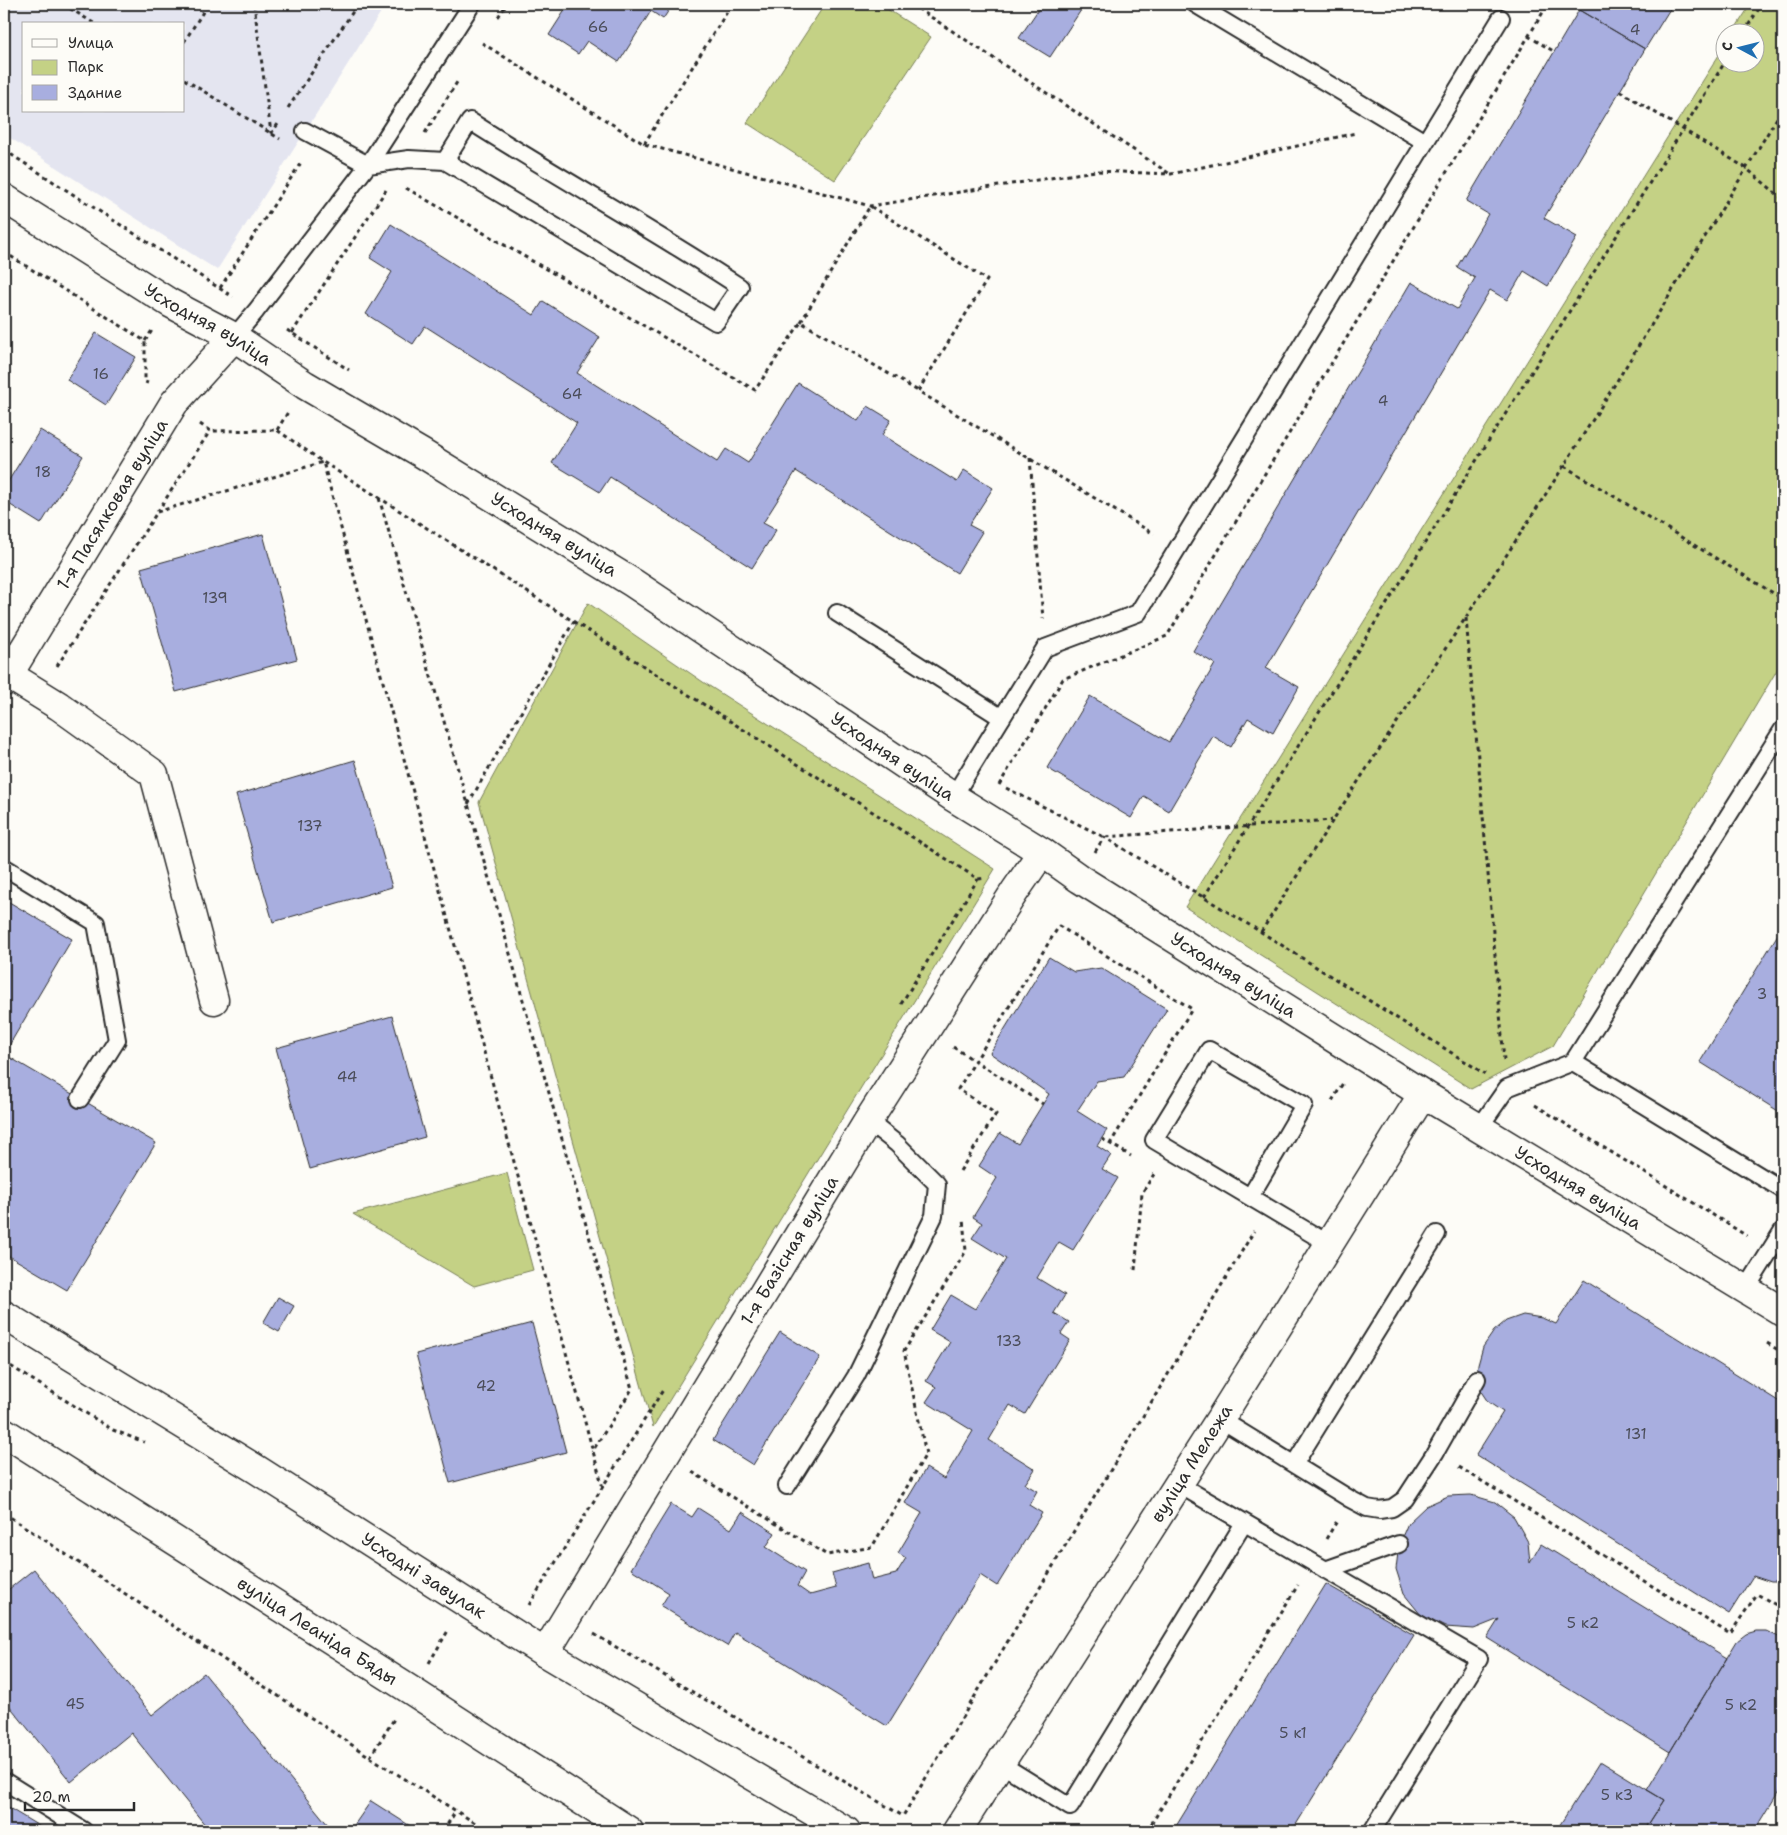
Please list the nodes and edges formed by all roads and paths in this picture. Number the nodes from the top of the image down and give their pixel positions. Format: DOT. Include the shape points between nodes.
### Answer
graph roads {
  1 [pos="63,4"];
  2 [pos="208,4"];
  3 [pos="254,4"];
  4 [pos="343,4"];
  5 [pos="358,4"];
  6 [pos="472,4"];
  7 [pos="732,4"];
  8 [pos="911,4"];
  9 [pos="1195,4"];
  10 [pos="1762,4"];
  11 [pos="354,10"];
  12 [pos="1501,18"];
  13 [pos="92,22"];
  14 [pos="1750,22"];
  15 [pos="1528,36"];
  16 [pos="185,40"];
  17 [pos="482,42"];
  18 [pos="1555,52"];
  19 [pos="1719,72"];
  20 [pos="185,80"];
  21 [pos="1620,91"];
  22 [pos="1783,108"];
  23 [pos="288,109"];
  24 [pos="282,117"];
  25 [pos="1683,130"];
  26 [pos="305,131"];
  27 [pos="1364,132"];
  28 [pos="271,134"];
  29 [pos="287,143"];
  30 [pos="644,144"];
  31 [pos="1421,148"];
  32 [pos="306,154"];
  33 [pos="445,161"];
  34 [pos="368,165"];
  35 [pos="1746,168"];
  36 [pos="1445,173"];
  37 [pos="1171,174"];
  38 [pos="4,198"];
  39 [pos="1783,200"];
  40 [pos="870,206"];
  41 [pos="4,252"];
  42 [pos="220,288"];
  43 [pos="801,322"];
  44 [pos="234,337"];
  45 [pos="174,403"];
  46 [pos="210,431"];
  47 [pos="1030,458"];
  48 [pos="323,462"];
  49 [pos="1564,466"];
  50 [pos="379,498"];
  51 [pos="157,512"];
  52 [pos="1177,548"];
  53 [pos="1208,567"];
  54 [pos="1783,599"];
  55 [pos="837,613"];
  56 [pos="1466,618"];
  57 [pos="574,621"];
  58 [pos="1045,648"];
  59 [pos="6,678"];
  60 [pos="1063,679"];
  61 [pos="39,693"];
  62 [pos="1002,718"];
  63 [pos="1783,729"];
  64 [pos="953,797"];
  65 [pos="468,804"];
  66 [pos="1332,820"];
  67 [pos="1248,826"];
  68 [pos="1104,837"];
  69 [pos="1042,852"];
  70 [pos="4,867"];
  71 [pos="978,878"];
  72 [pos="1080,878"];
  73 [pos="1204,897"];
  74 [pos="214,1000"];
  75 [pos="949,1044"];
  76 [pos="976,1061"];
  77 [pos="1573,1062"];
  78 [pos="1346,1077"];
  79 [pos="1507,1088"];
  80 [pos="1423,1094"];
  81 [pos="80,1099"];
  82 [pos="1332,1102"];
  83 [pos="1043,1104"];
  84 [pos="868,1121"];
  85 [pos="1479,1128"];
  86 [pos="1110,1144"];
  87 [pos="1156,1171"];
  88 [pos="1783,1190"];
  89 [pos="1250,1198"];
  90 [pos="1268,1208"];
  91 [pos="1783,1230"];
  92 [pos="1437,1234"];
  93 [pos="1329,1244"];
  94 [pos="1135,1270"];
  95 [pos="1746,1289"];
  96 [pos="1783,1312"];
  97 [pos="4,1315"];
  98 [pos="1477,1379"];
  99 [pos="1220,1419"];
  100 [pos="4,1432"];
  101 [pos="592,1452"];
  102 [pos="1435,1452"];
  103 [pos="1295,1463"];
  104 [pos="1178,1484"];
  105 [pos="787,1486"];
  106 [pos="603,1488"];
  107 [pos="1350,1499"];
  108 [pos="4,1513"];
  109 [pos="1244,1523"];
  110 [pos="1398,1544"];
  111 [pos="1318,1566"];
  112 [pos="535,1595"];
  113 [pos="1783,1609"];
  114 [pos="567,1615"];
  115 [pos="545,1653"];
  116 [pos="1001,1764"];
  117 [pos="4,1781"];
  118 [pos="456,1811"];
  119 [pos="84,1831"];
  120 [pos="443,1831"];
  121 [pos="488,1831"];
  122 [pos="629,1831"];
  123 [pos="846,1831"];
  124 [pos="958,1831"];
  125 [pos="1147,1831"];
  126 [pos="1372,1831"];
  1 -- 13 [label="path"];
  2 -- 16 [label="path"];
  3 -- 28 [label="path"];
  4 -- 11 [label="path"];
  5 -- 11 [label="path"];
  6 -- 34 [label="lane"];
  7 -- 30 [label="path"];
  8 -- 37 [label="path"];
  9 -- 31 [label="lane"];
  10 -- 14 [label="path"];
  11 -- 23 [label="path"];
  12 -- 31 [label="lane"];
  15 -- 18 [label="path"];
  17 -- 30 [label="path"];
  19 -- 25 [label="path"];
  20 -- 28 [label="path"];
  21 -- 25 [label="path"];
  22 -- 35 [label="path"];
  24 -- 28 [label="path"];
  25 -- 35 [label="path"];
  25 -- 67 [label="path"];
  26 -- 34 [label="lane"];
  27 -- 37 [label="path"];
  28 -- 29 [label="path"];
  30 -- 40 [label="path"];
  31 -- 36 [label="path"];
  31 -- 52 [label="lane"];
  32 -- 42 [label="path"];
  33 -- 33 [label="lane" via="716,322 740,287 470,121"];
  33 -- 34 [label="lane" via="408,160"];
  34 -- 44 [label="lane"];
  35 -- 39 [label="path"];
  35 -- 49 [label="path"];
  37 -- 40 [label="path" via="1095,171"];
  38 -- 44 [label="street, Усходняя вуліца" via="170,303"];
  40 -- 43 [label="path"];
  40 -- 47 [label="path" via="987,280 918,391"];
  41 -- 45 [label="path" via="146,341 145,382"];
  44 -- 45 [label="street, 1-я Пасялковая вуліца"];
  44 -- 64 [label="street, Усходняя вуліца" via="306,385 632,583"];
  45 -- 46 [label="path"];
  45 -- 59 [label="street, 1-я Пасялковая вуліца"];
  46 -- 48 [label="path" via="277,430"];
  46 -- 51 [label="path"];
  47 -- 52 [label="path"];
  47 -- 58 [label="path"];
  48 -- 50 [label="path"];
  48 -- 51 [label="path"];
  48 -- 101 [label="path"];
  49 -- 54 [label="path"];
  49 -- 56 [label="path"];
  50 -- 57 [label="path"];
  50 -- 65 [label="path"];
  51 -- 61 [label="path"];
  52 -- 53 [label="path"];
  52 -- 58 [label="lane" via="1138,613"];
  55 -- 62 [label="lane"];
  56 -- 66 [label="path"];
  56 -- 79 [label="path"];
  57 -- 65 [label="path"];
  57 -- 71 [label="path"];
  58 -- 60 [label="path"];
  58 -- 62 [label="lane"];
  59 -- 61 [label="street"];
  61 -- 74 [label="street" via="154,774"];
  62 -- 64 [label="lane"];
  63 -- 77 [label="lane"];
  64 -- 69 [label="street, Усходняя вуліца"];
  65 -- 101 [label="path" via="632,1389"];
  66 -- 67 [label="path"];
  66 -- 73 [label="path" via="1261,932"];
  67 -- 68 [label="path"];
  67 -- 73 [label="path"];
  68 -- 72 [label="path"];
  68 -- 73 [label="path"];
  69 -- 72 [label="street, Усходняя вуліца"];
  69 -- 84 [label="street, 1-я Базісная вуліца"];
  70 -- 81 [label="lane" via="96,924 117,1040"];
  72 -- 80 [label="street, Усходняя вуліца"];
  75 -- 76 [label="path"];
  76 -- 83 [label="path"];
  76 -- 86 [label="path" via="1058,926 1192,1008"];
  77 -- 79 [label="lane"];
  77 -- 88 [label="lane"];
  78 -- 82 [label="path"];
  79 -- 85 [label="lane"];
  80 -- 85 [label="street, Усходняя вуліца"];
  80 -- 93 [label="street, вуліца Мележа"];
  84 -- 105 [label="lane" via="938,1184 934,1216 856,1376"];
  84 -- 114 [label="street, 1-я Базісная вуліца"];
  85 -- 95 [label="street, Усходняя вуліца"];
  87 -- 94 [label="path" via="1142,1193"];
  89 -- 89 [label="lane" via="1154,1140 1209,1050 1304,1105"];
  89 -- 90 [label="lane"];
  90 -- 93 [label="lane"];
  90 -- 114 [label="path" via="903,1816"];
  91 -- 95 [label="lane"];
  92 -- 103 [label="lane"];
  93 -- 99 [label="street, вуліца Мележа"];
  95 -- 96 [label="street, Усходняя вуліца"];
  97 -- 115 [label="street, Усходні завулак" via="256,1469"];
  98 -- 102 [label="lane"];
  99 -- 103 [label="lane"];
  99 -- 104 [label="street, вуліца Мележа"];
  100 -- 122 [label="street, вуліца Леаніда Бяды"];
  101 -- 106 [label="path"];
  102 -- 107 [label="lane" via="1405,1499 1392,1508 1367,1508"];
  102 -- 113 [label="path" via="1730,1634 1757,1594"];
  103 -- 107 [label="lane"];
  104 -- 109 [label="lane"];
  104 -- 116 [label="street, вуліца Мележа"];
  107 -- 111 [label="path"];
  108 -- 118 [label="path"];
  109 -- 111 [label="lane"];
  109 -- 116 [label="lane" via="1070,1807"];
  110 -- 111 [label="lane"];
  111 -- 125 [label="path"];
  111 -- 126 [label="lane" via="1478,1659"];
  112 -- 114 [label="path"];
  114 -- 115 [label="street, 1-я Базісная вуліца"];
  115 -- 123 [label="street, Усходні завулак"];
  116 -- 124 [label="street, вуліца Мележа"];
  117 -- 119 [label="lane"];
  118 -- 120 [label="path"];
  118 -- 121 [label="path"];
}
